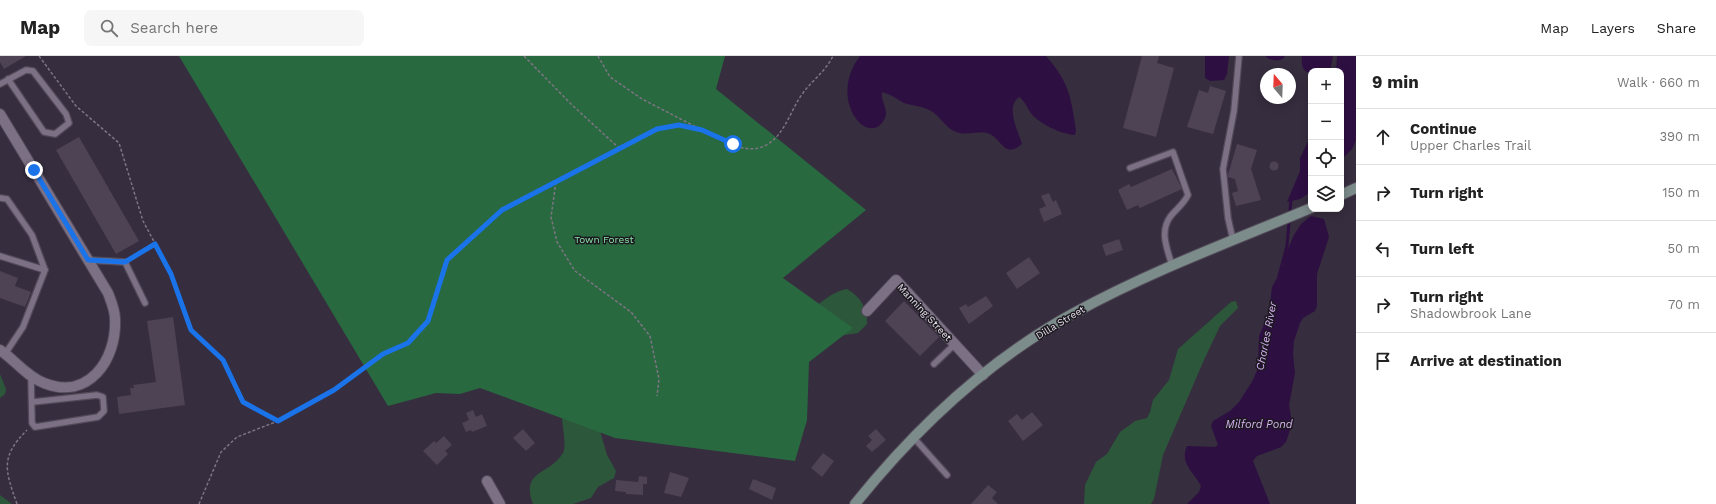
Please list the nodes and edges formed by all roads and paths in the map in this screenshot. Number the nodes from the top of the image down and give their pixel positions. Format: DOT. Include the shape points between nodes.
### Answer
graph roads {
  1 [pos="39,56"];
  2 [pos="524,56"];
  3 [pos="598,56"];
  4 [pos="833,56"];
  5 [pos="1239,56"];
  6 [pos="8,79"];
  7 [pos="0,84"];
  8 [pos="0,114"];
  9 [pos="702,130"];
  10 [pos="620,149"];
  11 [pos="1130,168"];
  12 [pos="556,182"];
  13 [pos="1356,188"];
  14 [pos="1344,194"];
  15 [pos="0,198"];
  16 [pos="1308,209"];
  17 [pos="1233,240"];
  18 [pos="155,244"];
  19 [pos="0,256"];
  20 [pos="88,260"];
  21 [pos="125,262"];
  22 [pos="1172,266"];
  23 [pos="45,270"];
  24 [pos="145,303"];
  25 [pos="867,311"];
  26 [pos="955,343"];
  27 [pos="3,352"];
  28 [pos="934,364"];
  29 [pos="983,375"];
  30 [pos="31,376"];
  31 [pos="75,386"];
  32 [pos="657,396"];
  33 [pos="78,397"];
  34 [pos="33,402"];
  35 [pos="278,421"];
  36 [pos="34,426"];
  37 [pos="914,438"];
  38 [pos="947,475"];
  39 [pos="487,481"];
  40 [pos="17,504"];
  41 [pos="199,504"];
  42 [pos="500,504"];
  43 [pos="855,504"];
  1 -- 18 [label="path" via="76,106 118,143 143,222"];
  2 -- 10 [label="path"];
  3 -- 9 [label="path" via="610,77 642,99"];
  4 -- 9 [label="path" via="827,68 799,98 786,124 769,144 756,149 745,149"];
  5 -- 17 [label="lane" via="1234,111 1223,169"];
  6 -- 6 [label="lane" via="44,132 55,134 69,122 66,114 33,71 26,70"];
  6 -- 7 [label="lane"];
  8 -- 20 [label="street"];
  9 -- 10 [label="path" via="679,125 657,129"];
  10 -- 12 [label="path"];
  11 -- 22 [label="lane" via="1173,152 1188,195 1184,204 1170,218 1164,234"];
  12 -- 32 [label="path" via="551,217 557,242 576,271 631,312 650,336 659,379"];
  12 -- 35 [label="path" via="502,210 447,260 428,321 408,343 383,354 334,390"];
  13 -- 14 [label="main road"];
  15 -- 23 [label="lane" via="8,199 32,235"];
  16 -- 17 [label="main road, Dilla Street"];
  17 -- 22 [label="main road, Dilla Street"];
  18 -- 21 [label="path"];
  18 -- 35 [label="path" via="171,274 191,330 223,360 243,402"];
  19 -- 23 [label="lane"];
  20 -- 21 [label="lane"];
  20 -- 31 [label="street" via="108,293 115,328 103,367 89,380"];
  21 -- 24 [label="lane"];
  22 -- 29 [label="main road, Dilla Street" via="1070,315"];
  23 -- 27 [label="lane" via="23,328"];
  25 -- 26 [label="street, Manning Street" via="896,280"];
  26 -- 28 [label="lane"];
  26 -- 29 [label="street, Manning Street"];
  27 -- 30 [label="street"];
  29 -- 37 [label="main road, Dilla Street" via="946,406"];
  30 -- 31 [label="street" via="53,386"];
  30 -- 34 [label="lane"];
  31 -- 33 [label="lane"];
  33 -- 34 [label="lane"];
  33 -- 36 [label="lane" via="103,397 104,411 98,417"];
  34 -- 36 [label="lane"];
  35 -- 41 [label="path" via="237,437 221,452"];
  36 -- 40 [label="path" via="16,440 8,454 5,468"];
  37 -- 38 [label="lane"];
  37 -- 43 [label="main road, Dilla Street"];
  39 -- 42 [label="street"];
}
